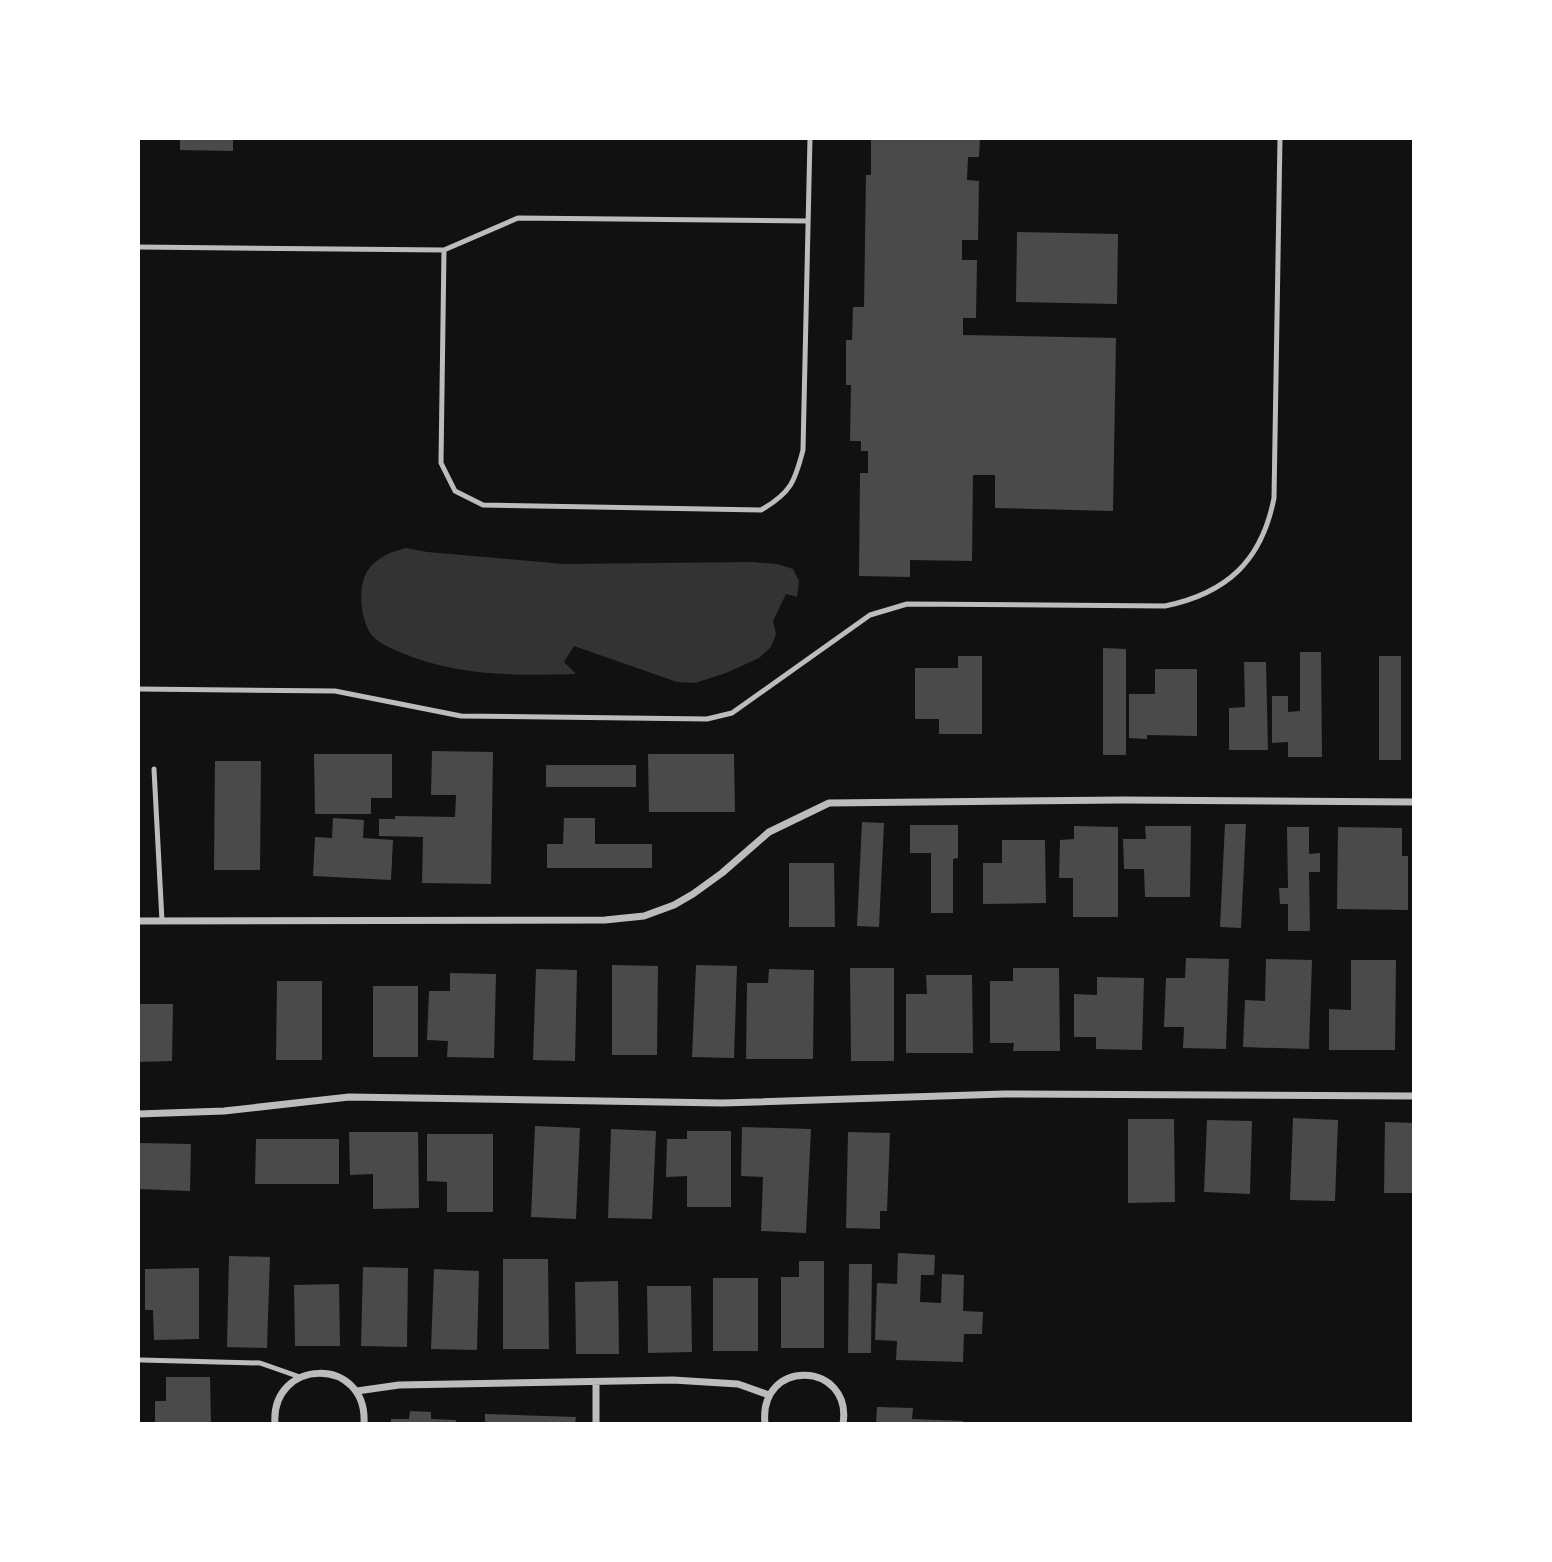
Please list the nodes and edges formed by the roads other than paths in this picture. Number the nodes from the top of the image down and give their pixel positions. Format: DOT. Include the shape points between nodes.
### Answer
graph roads {
  1 [pos="810,138"];
  2 [pos="1280,138"];
  3 [pos="808,221"];
  4 [pos="138,247"];
  5 [pos="444,250"];
  6 [pos="138,689"];
  7 [pos="154,769"];
  8 [pos="1414,802"];
  9 [pos="138,921"];
  10 [pos="162,921"];
  11 [pos="1414,1096"];
  12 [pos="138,1114"];
  13 [pos="141,1360"];
  14 [pos="300,1377"];
  15 [pos="596,1382"];
  16 [pos="356,1391"];
  17 [pos="769,1395"];
  18 [pos="275,1424"];
  19 [pos="364,1424"];
  20 [pos="597,1424"];
  21 [pos="765,1424"];
  22 [pos="843,1424"];
  1 -- 3 [label="lane"];
  2 -- 6 [label="lane" via="1274,498 1259,545 1244,565 1208,594 1166,606 907,604 870,615 732,713 707,719 461,716 335,691"];
  3 -- 5 [label="lane" via="519,218"];
  3 -- 5 [label="lane" via="803,450 795,480 781,499 761,510 483,505 455,491 441,463"];
  4 -- 5 [label="lane"];
  7 -- 10 [label="lane"];
  8 -- 10 [label="street" via="829,803 769,832 694,894 644,916 605,920"];
  9 -- 10 [label="street"];
  11 -- 12 [label="street" via="1004,1094 723,1103 349,1097 224,1111"];
  13 -- 14 [label="lane" via="260,1363"];
  14 -- 16 [label="street" via="331,1374"];
  14 -- 18 [label="street" via="279,1399"];
  15 -- 16 [label="street" via="398,1385"];
  15 -- 17 [label="street" via="738,1384"];
  15 -- 20 [label="street"];
  16 -- 19 [label="street"];
  17 -- 21 [label="street"];
  17 -- 22 [label="street" via="790,1377 818,1376 839,1394"];
}
